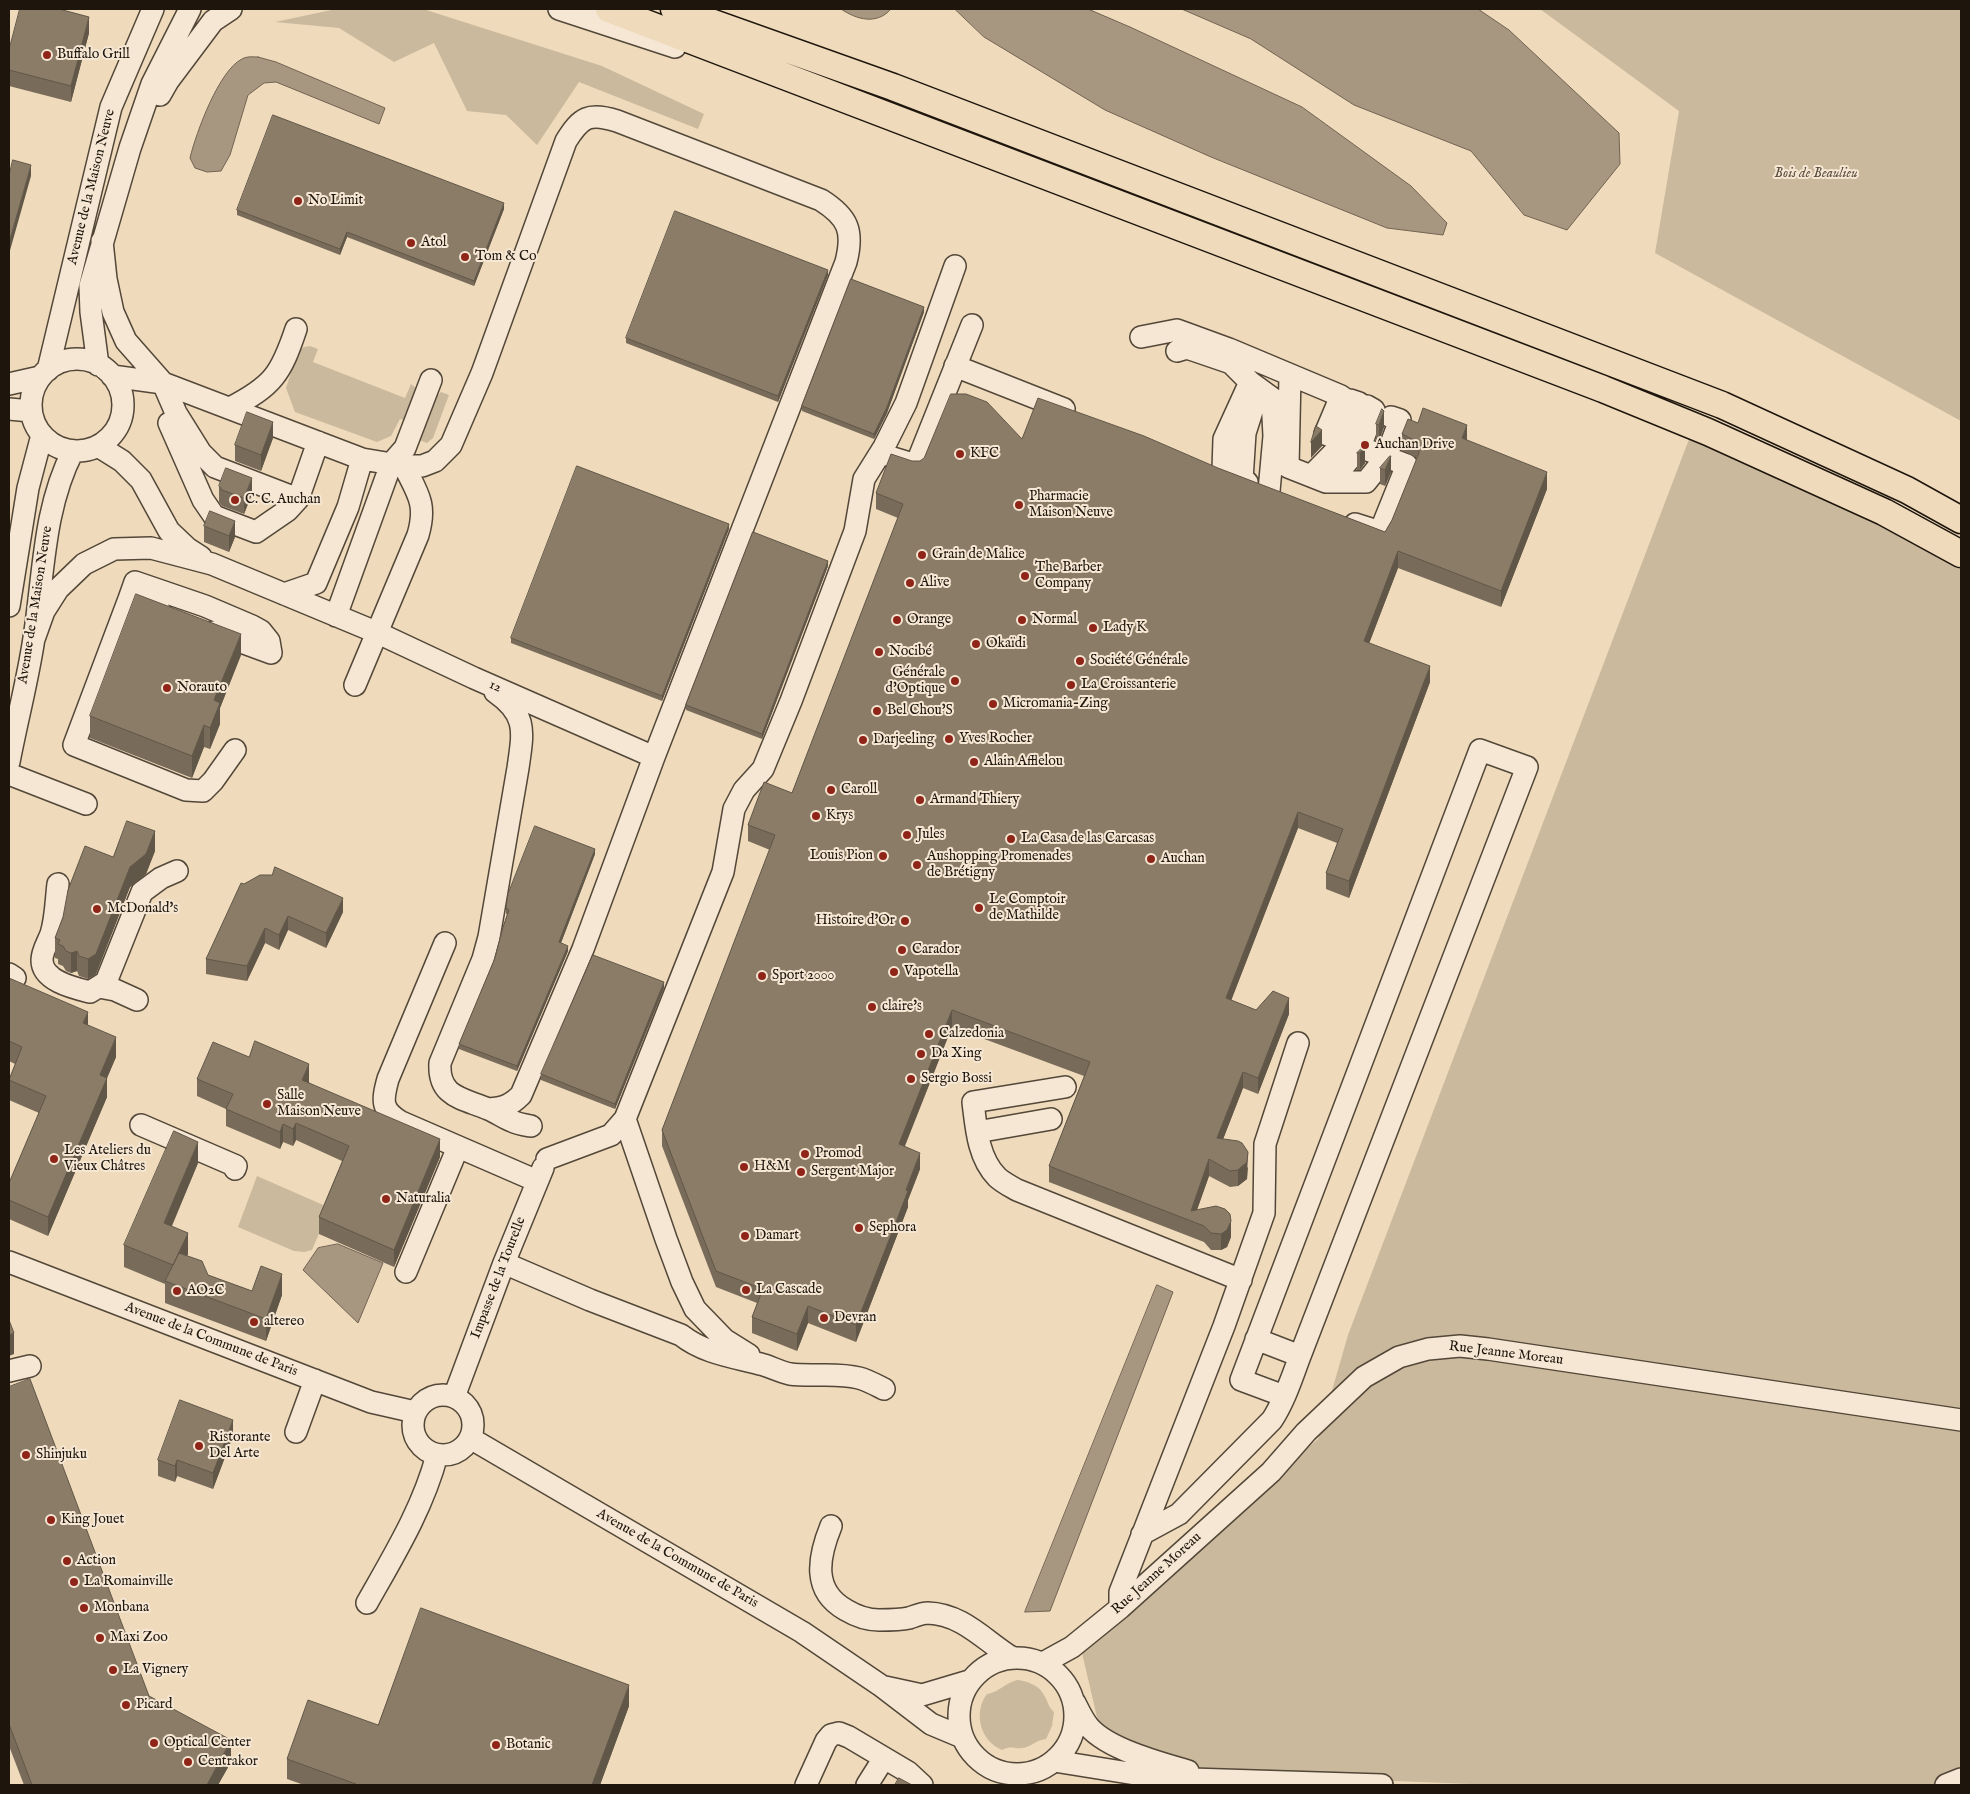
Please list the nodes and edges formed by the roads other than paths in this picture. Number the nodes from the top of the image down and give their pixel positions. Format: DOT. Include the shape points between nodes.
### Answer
graph roads {
  1 [pos="153,9"];
  2 [pos="190,9"];
  3 [pos="231,9"];
  4 [pos="559,9"];
  5 [pos="609,9"];
  6 [pos="674,9"];
  7 [pos="926,130"];
  8 [pos="130,148"];
  9 [pos="102,241"];
  10 [pos="955,266"];
  11 [pos="972,325"];
  12 [pos="296,329"];
  13 [pos="1141,337"];
  14 [pos="1177,351"];
  15 [pos="955,366"];
  16 [pos="105,370"];
  17 [pos="44,374"];
  18 [pos="1290,375"];
  19 [pos="431,380"];
  20 [pos="163,383"];
  21 [pos="9,384"];
  22 [pos="1259,389"];
  23 [pos="172,403"];
  24 [pos="9,408"];
  25 [pos="230,408"];
  26 [pos="1371,408"];
  27 [pos="31,411"];
  28 [pos="1079,414"];
  29 [pos="42,435"];
  30 [pos="318,442"];
  31 [pos="98,446"];
  32 [pos="1362,448"];
  33 [pos="73,451"];
  34 [pos="878,457"];
  35 [pos="362,459"];
  36 [pos="398,465"];
  37 [pos="1326,479"];
  38 [pos="298,498"];
  39 [pos="1336,517"];
  40 [pos="1961,520"];
  41 [pos="1961,554"];
  42 [pos="212,564"];
  43 [pos="284,594"];
  44 [pos="129,599"];
  45 [pos="9,606"];
  46 [pos="336,616"];
  47 [pos="378,632"];
  48 [pos="34,639"];
  49 [pos="474,678"];
  50 [pos="355,685"];
  51 [pos="235,750"];
  52 [pos="654,757"];
  53 [pos="9,762"];
  54 [pos="9,774"];
  55 [pos="86,804"];
  56 [pos="177,871"];
  57 [pos="58,884"];
  58 [pos="445,943"];
  59 [pos="99,987"];
  60 [pos="137,1000"];
  61 [pos="1298,1043"];
  62 [pos="527,1082"];
  63 [pos="1065,1087"];
  64 [pos="489,1109"];
  65 [pos="625,1119"];
  66 [pos="1051,1119"];
  67 [pos="141,1125"];
  68 [pos="531,1126"];
  69 [pos="976,1132"];
  70 [pos="458,1147"];
  71 [pos="547,1159"];
  72 [pos="235,1169"];
  73 [pos="537,1181"];
  74 [pos="9,1262"];
  75 [pos="504,1264"];
  76 [pos="406,1272"];
  77 [pos="1241,1280"];
  78 [pos="1256,1339"];
  79 [pos="1300,1356"];
  80 [pos="30,1366"];
  81 [pos="765,1366"];
  82 [pos="9,1371"];
  83 [pos="315,1380"];
  84 [pos="884,1389"];
  85 [pos="1284,1396"];
  86 [pos="454,1397"];
  87 [pos="415,1412"];
  88 [pos="1961,1420"];
  89 [pos="296,1432"];
  90 [pos="470,1438"];
  91 [pos="437,1455"];
  92 [pos="832,1526"];
  93 [pos="1142,1534"];
  94 [pos="367,1603"];
  95 [pos="1120,1608"];
  96 [pos="1011,1657"];
  97 [pos="1043,1663"];
  98 [pos="969,1681"];
  99 [pos="880,1685"];
  100 [pos="1074,1702"];
  101 [pos="962,1737"];
  102 [pos="884,1758"];
  103 [pos="1054,1761"];
  104 [pos="990,1777"];
  105 [pos="1217,1779"];
  106 [pos="1961,1779"];
  107 [pos="806,1785"];
  108 [pos="867,1785"];
  109 [pos="922,1785"];
  110 [pos="1382,1785"];
  111 [pos="1946,1785"];
  1 -- 17 [label="street, Avenue de la Maison Neuve" via="112,107"];
  2 -- 8 [label="street, Avenue de la Maison Neuve" via="152,84"];
  3 -- 8 [label="street" via="213,21 168,81"];
  4 -- 7 [label="street"];
  5 -- 7 [label="main road"];
  6 -- 40 [label="main road" via="912,94 1722,405 1907,490"];
  7 -- 41 [label="main road" via="1708,432 1884,512"];
  8 -- 9 [label="street, Avenue de la Maison Neuve"];
  9 -- 16 [label="street, Avenue de la Maison Neuve" via="90,286 91,312"];
  9 -- 20 [label="street" via="113,312 126,342"];
  10 -- 34 [label="street" via="906,403"];
  11 -- 15 [label="street"];
  12 -- 25 [label="street" via="285,360 272,380 253,396"];
  13 -- 18 [label="street" via="1177,330"];
  14 -- 22 [label="street" via="1187,348 1231,364"];
  15 -- 28 [label="street"];
  15 -- 34 [label="street" via="916,465 900,459"];
  16 -- 17 [label="street" via="86,360 72,360 59,363"];
  16 -- 20 [label="street"];
  16 -- 31 [label="street" via="119,388 122,414 109,438"];
  17 -- 21 [label="street"];
  17 -- 27 [label="street" via="34,388"];
  18 -- 26 [label="street"];
  18 -- 37 [label="street" via="1288,467"];
  19 -- 36 [label="street"];
  20 -- 23 [label="street"];
  20 -- 25 [label="street"];
  22 -- 22 [label="street" via="1224,439 1246,481"];
  23 -- 38 [label="street" via="201,453 215,468"];
  23 -- 38 [label="street" via="169,425 203,500 214,516 256,532 288,510"];
  24 -- 27 [label="street"];
  25 -- 30 [label="street"];
  26 -- 32 [label="street"];
  26 -- 32 [label="street"];
  26 -- 32 [label="street" via="1407,422 1409,432"];
  27 -- 29 [label="street"];
  29 -- 33 [label="street" via="62,449"];
  29 -- 45 [label="street, Avenue de la Maison Neuve" via="28,488"];
  30 -- 35 [label="street"];
  30 -- 38 [label="street"];
  31 -- 33 [label="street"];
  31 -- 42 [label="street" via="122,461 141,480 169,531 186,548"];
  32 -- 37 [label="street"];
  32 -- 37 [label="street"];
  32 -- 37 [label="street" via="1366,482"];
  32 -- 39 [label="street" via="1380,532"];
  33 -- 48 [label="street, Avenue de la Maison Neuve" via="58,486 48,523"];
  34 -- 65 [label="street" via="864,479 855,531 763,769 744,790 734,809 723,872"];
  35 -- 36 [label="street"];
  35 -- 43 [label="street" via="348,507 316,583"];
  36 -- 46 [label="street"];
  36 -- 47 [label="street" via="421,498 423,518"];
  36 -- 52 [label="street" via="422,466 435,461 451,445 482,373 566,141 581,121 604,117 617,121 821,200 835,209 848,225 850,248 846,262"];
  42 -- 43 [label="street, 12"];
  42 -- 48 [label="street" via="151,548 114,549 84,564 58,589 44,611"];
  43 -- 46 [label="street, 12"];
  44 -- 44 [label="street" via="135,582 204,606 261,632 269,640 271,653"];
  44 -- 51 [label="street" via="74,745 186,790 203,791"];
  46 -- 47 [label="street, 12"];
  47 -- 49 [label="street, 12"];
  47 -- 50 [label="street"];
  48 -- 53 [label="street, Avenue de la Maison Neuve"];
  49 -- 52 [label="street, 12"];
  49 -- 64 [label="street" via="509,702 521,721 521,743 490,937 440,1062 440,1074 443,1084 457,1098"];
  52 -- 62 [label="street" via="583,949"];
  54 -- 55 [label="street"];
  56 -- 59 [label="street" via="142,892 106,982"];
  57 -- 59 [label="street" via="51,933 42,958 43,968 51,977 77,989 90,992"];
  58 -- 70 [label="street" via="388,1079 384,1104 389,1115 401,1122"];
  59 -- 60 [label="street"];
  61 -- 77 [label="street" via="1265,1144 1264,1213"];
  62 -- 64 [label="street" via="522,1095 511,1104"];
  62 -- 68 [label="street" via="524,1110"];
  63 -- 69 [label="street" via="973,1102"];
  64 -- 68 [label="street" via="513,1122"];
  65 -- 71 [label="street" via="611,1135"];
  65 -- 81 [label="street" via="666,1239 695,1309 725,1340"];
  66 -- 69 [label="street"];
  67 -- 72 [label="street" via="236,1166"];
  68 -- 71 [label="street" via="544,1144"];
  69 -- 77 [label="street" via="986,1163 997,1177 1017,1190"];
  70 -- 73 [label="street"];
  70 -- 76 [label="street" via="437,1211"];
  71 -- 73 [label="street, Impasse de la Tourelle"];
  73 -- 75 [label="street, Impasse de la Tourelle"];
  74 -- 83 [label="street, Avenue de la Commune de Paris"];
  75 -- 81 [label="street" via="681,1335 693,1345"];
  75 -- 86 [label="street, Impasse de la Tourelle"];
  77 -- 93 [label="street"];
  78 -- 79 [label="street"];
  78 -- 79 [label="street" via="1480,750 1527,767"];
  78 -- 85 [label="street" via="1240,1380"];
  79 -- 85 [label="street"];
  80 -- 82 [label="street"];
  81 -- 84 [label="street" via="787,1374 859,1378"];
  83 -- 87 [label="street, Avenue de la Commune de Paris" via="371,1402"];
  83 -- 89 [label="street"];
  85 -- 93 [label="street" via="1272,1420 1179,1514"];
  86 -- 87 [label="street" via="431,1397"];
  86 -- 90 [label="street" via="471,1414"];
  87 -- 91 [label="street" via="412,1426 416,1439 424,1450"];
  88 -- 95 [label="street, Rue Jeanne Moreau" via="1488,1349 1460,1346 1428,1349 1399,1357 1364,1377 1306,1432 1271,1472"];
  90 -- 91 [label="street" via="456,1452"];
  90 -- 99 [label="street, Avenue de la Commune de Paris" via="802,1632"];
  91 -- 94 [label="street" via="409,1526"];
  92 -- 96 [label="street" via="820,1567 824,1591 840,1606 857,1616 878,1620 927,1613 947,1618 980,1633"];
  93 -- 95 [label="street" via="1120,1592"];
  95 -- 97 [label="street, Rue Jeanne Moreau" via="1072,1646"];
  96 -- 97 [label="street"];
  96 -- 98 [label="street" via="980,1669"];
  97 -- 100 [label="street" via="1068,1686"];
  98 -- 99 [label="street, Avenue de la Commune de Paris" via="922,1695"];
  98 -- 101 [label="street" via="958,1708"];
  99 -- 101 [label="street, Avenue de la Commune de Paris" via="931,1724"];
  100 -- 103 [label="street" via="1076,1718 1072,1734"];
  100 -- 105 [label="street" via="1089,1727 1108,1741 1160,1762"];
  101 -- 104 [label="street" via="971,1753 985,1765"];
  102 -- 107 [label="street" via="840,1733 831,1735"];
  102 -- 108 [label="street"];
  102 -- 109 [label="street"];
  103 -- 104 [label="street" via="1020,1775 1002,1773"];
  103 -- 105 [label="street" via="1160,1778"];
  105 -- 110 [label="street"];
  106 -- 111 [label="street"];
}
